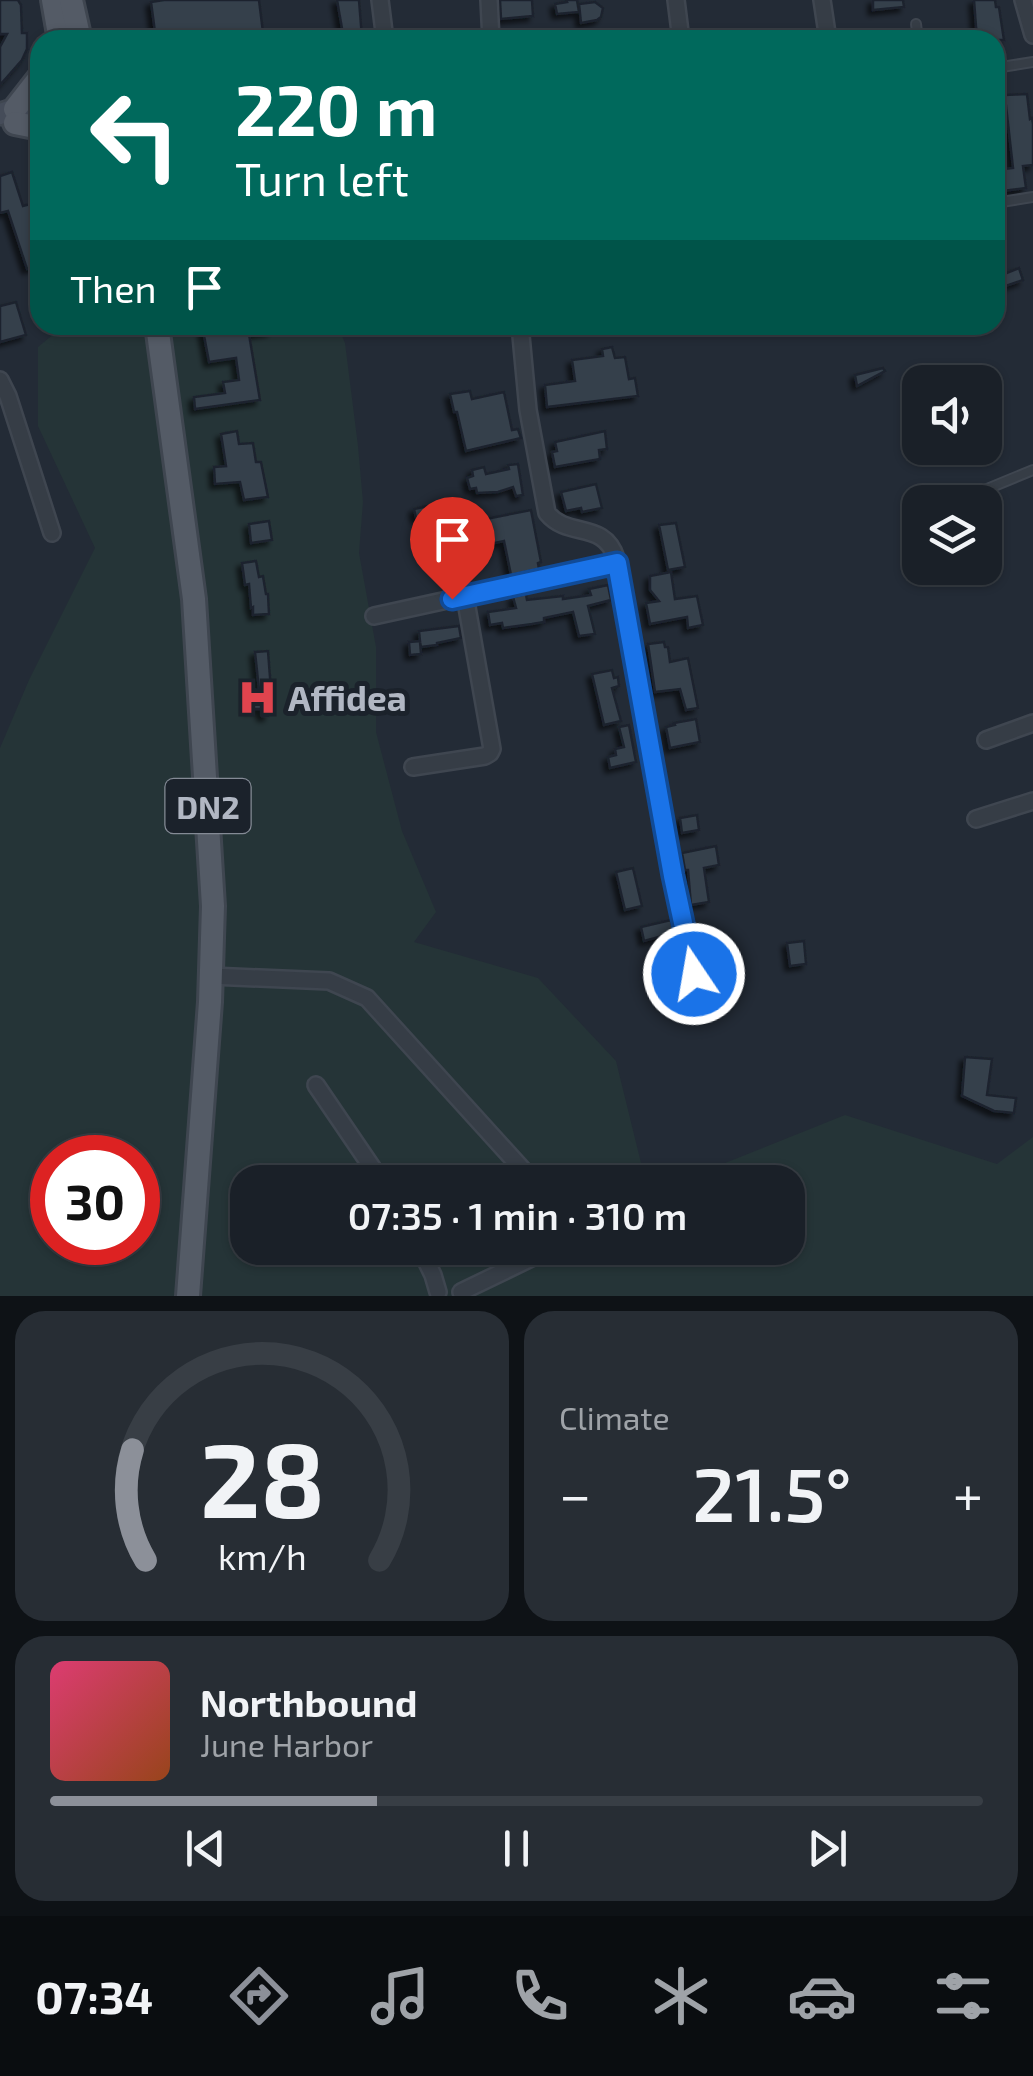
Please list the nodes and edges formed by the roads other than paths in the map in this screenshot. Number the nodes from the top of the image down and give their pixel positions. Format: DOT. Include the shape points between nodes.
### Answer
graph roads {
  1 [pos="54,0"];
  2 [pos="71,0"];
  3 [pos="380,0"];
  4 [pos="488,0"];
  5 [pos="676,0"];
  6 [pos="822,0"];
  7 [pos="1023,0"];
  8 [pos="916,24"];
  9 [pos="62,30"];
  10 [pos="65,30"];
  11 [pos="384,30"];
  12 [pos="490,30"];
  13 [pos="680,30"];
  14 [pos="826,30"];
  15 [pos="917,30"];
  16 [pos="1033,35"];
  17 [pos="1033,62"];
  18 [pos="1005,66"];
  19 [pos="30,90"];
  20 [pos="8,118"];
  21 [pos="1033,197"];
  22 [pos="1005,201"];
  23 [pos="158,335"];
  24 [pos="521,335"];
  25 [pos="0,380"];
  26 [pos="1033,470"];
  27 [pos="997,485"];
  28 [pos="52,532"];
  29 [pos="617,563"];
  30 [pos="465,596"];
  31 [pos="374,616"];
  32 [pos="1033,723"];
  33 [pos="986,740"];
  34 [pos="413,767"];
  35 [pos="1033,801"];
  36 [pos="976,820"];
  37 [pos="211,976"];
  38 [pos="700,997"];
  39 [pos="316,1085"];
  40 [pos="370,1165"];
  41 [pos="519,1165"];
  42 [pos="428,1265"];
  43 [pos="519,1265"];
  44 [pos="430,1294"];
  45 [pos="464,1294"];
  46 [pos="188,1296"];
  1 -- 9 [label="main road"];
  2 -- 10 [label="main road"];
  3 -- 11 [label="street"];
  4 -- 12 [label="street"];
  5 -- 13 [label="street"];
  6 -- 14 [label="street"];
  7 -- 16 [label="street"];
  8 -- 15 [label="lane"];
  17 -- 18 [label="lane"];
  19 -- 20 [label="main road"];
  21 -- 22 [label="lane"];
  23 -- 37 [label="main road, DN2" via="194,598 214,906"];
  24 -- 29 [label="street" via="547,513 556,523 603,538"];
  25 -- 28 [label="street"];
  26 -- 27 [label="lane"];
  29 -- 30 [label="street"];
  29 -- 38 [label="street"];
  30 -- 31 [label="street"];
  30 -- 34 [label="street" via="492,748 485,756"];
  32 -- 33 [label="street"];
  35 -- 36 [label="street"];
  37 -- 41 [label="street" via="328,980 367,998"];
  37 -- 46 [label="main road, DN2"];
  39 -- 40 [label="street"];
  42 -- 44 [label="street"];
  43 -- 45 [label="street"];
  44 -- 45 [label="street"];
}
